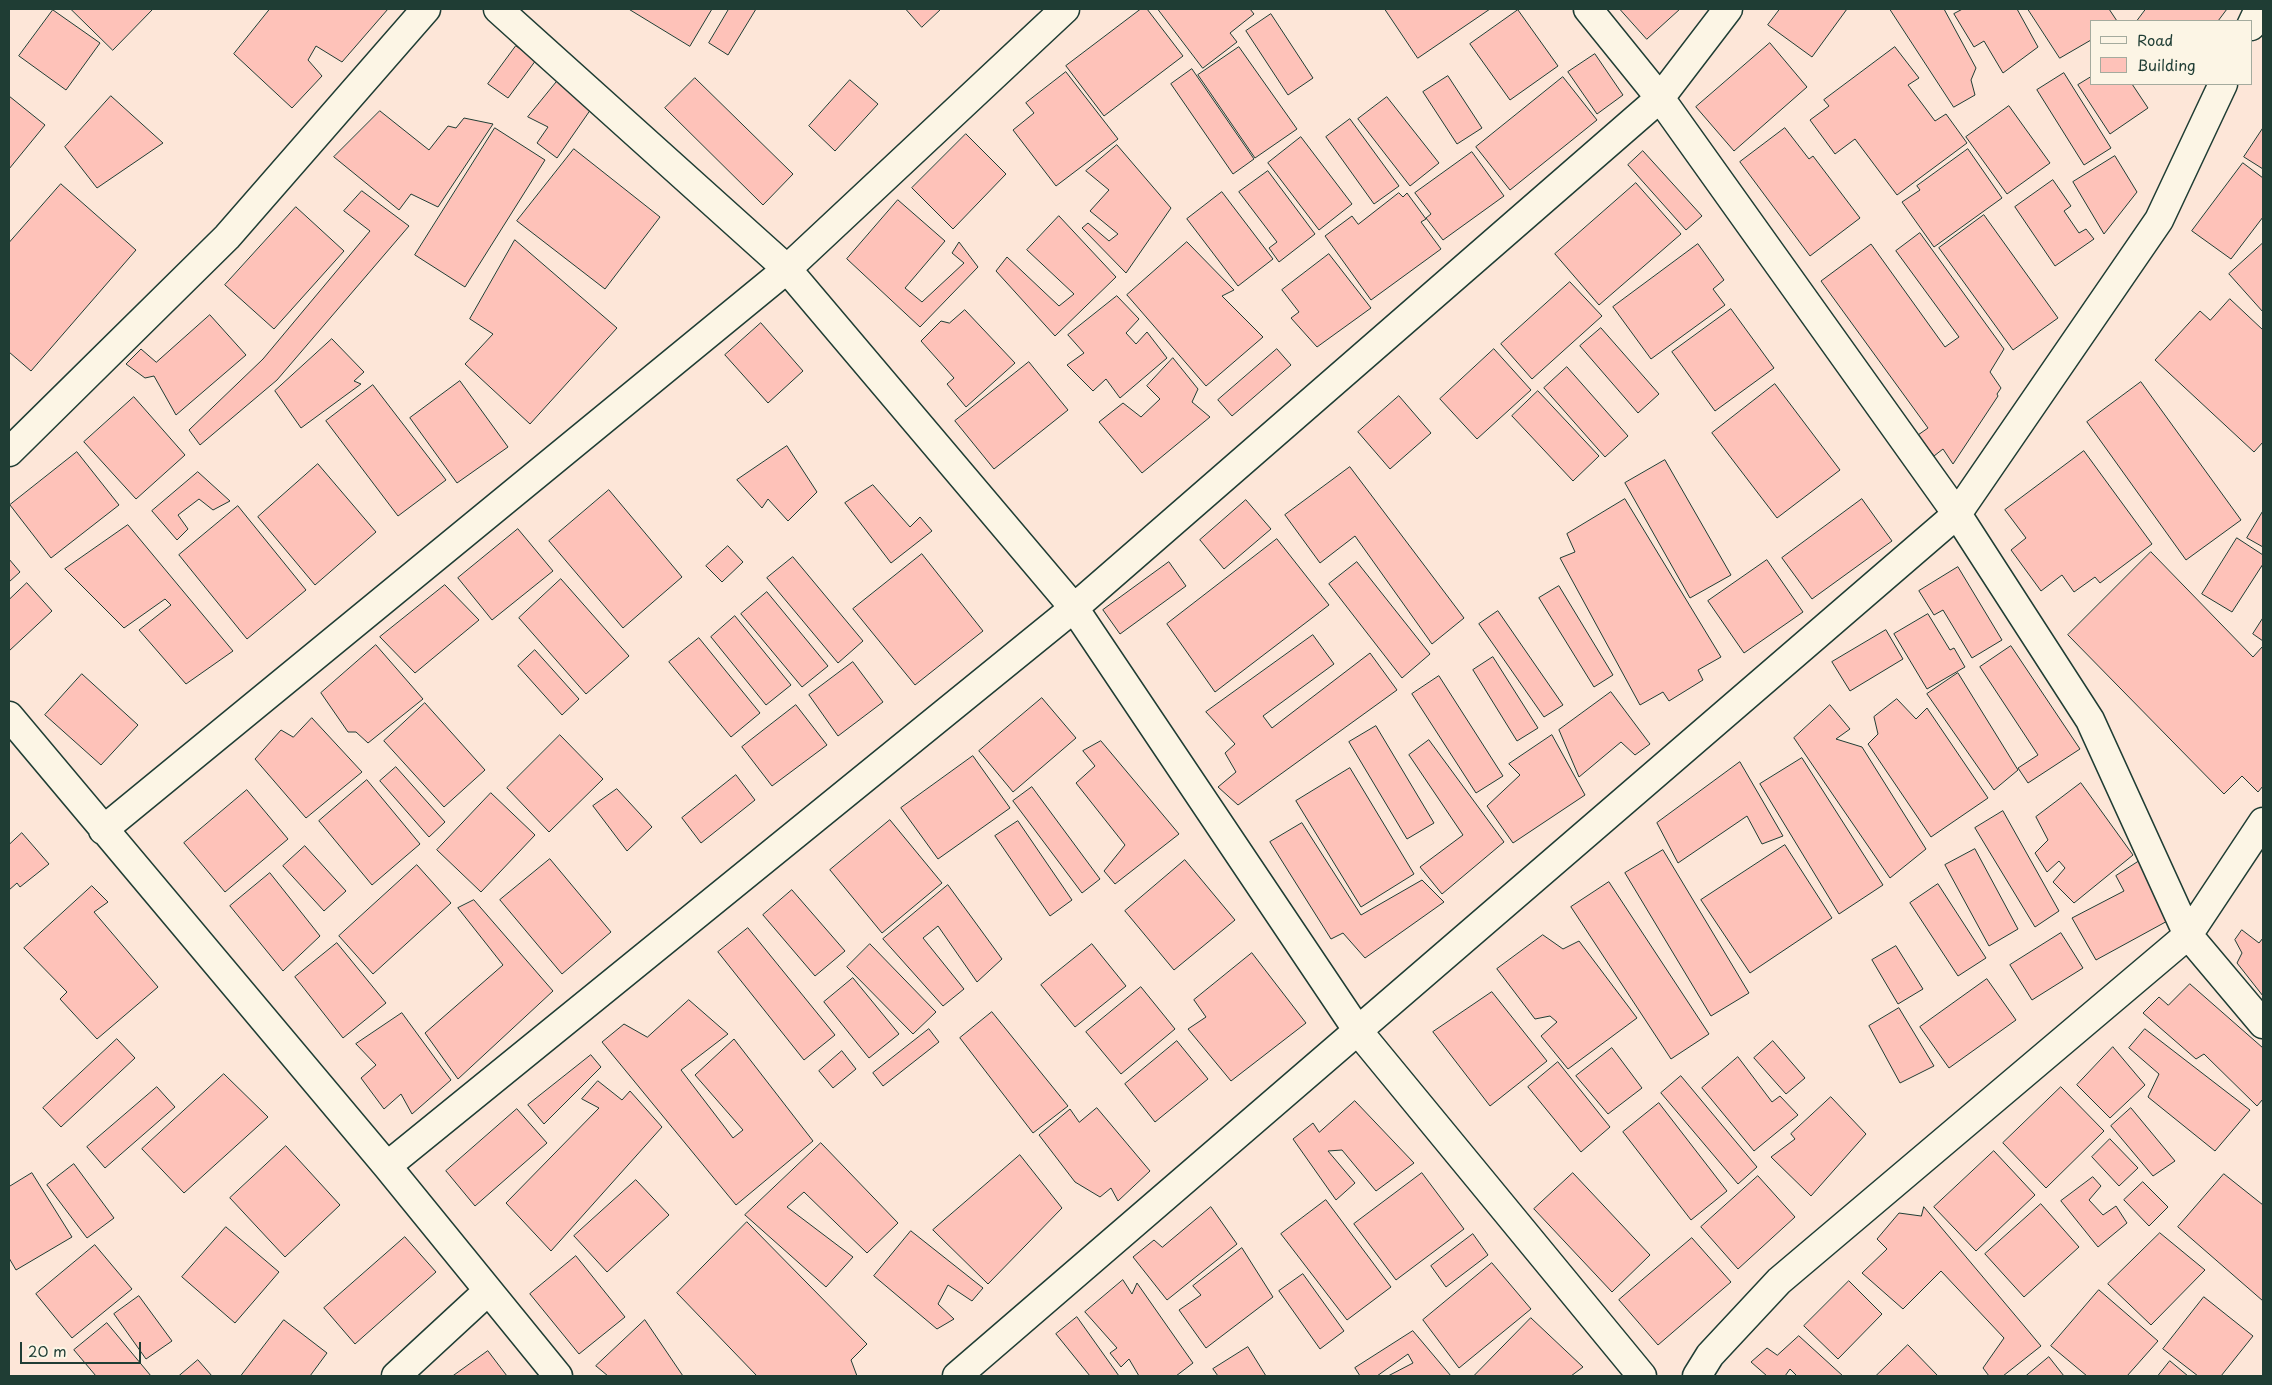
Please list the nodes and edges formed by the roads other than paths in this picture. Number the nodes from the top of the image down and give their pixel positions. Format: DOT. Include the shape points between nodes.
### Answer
graph roads {
  1 [pos="426,9"];
  2 [pos="498,9"];
  3 [pos="1065,9"];
  4 [pos="1588,9"];
  5 [pos="1728,9"];
  6 [pos="2259,9"];
  7 [pos="2252,24"];
  8 [pos="2223,85"];
  9 [pos="1660,98"];
  10 [pos="787,269"];
  11 [pos="9,452"];
  12 [pos="1957,514"];
  13 [pos="1074,608"];
  14 [pos="9,716"];
  15 [pos="2263,822"];
  16 [pos="103,830"];
  17 [pos="2188,935"];
  18 [pos="2263,1024"];
  19 [pos="1358,1031"];
  20 [pos="387,1166"];
  21 [pos="488,1291"];
  22 [pos="396,1376"];
  23 [pos="558,1376"];
  24 [pos="957,1376"];
  25 [pos="1642,1376"];
  26 [pos="1697,1376"];
  1 -- 11 [label="street" via="227,237"];
  2 -- 10 [label="street"];
  3 -- 10 [label="street"];
  4 -- 9 [label="street"];
  5 -- 9 [label="street"];
  6 -- 7 [label="street"];
  8 -- 12 [label="street" via="2159,220"];
  9 -- 12 [label="street"];
  9 -- 13 [label="street"];
  10 -- 13 [label="street"];
  10 -- 16 [label="street"];
  12 -- 17 [label="street" via="2090,720"];
  12 -- 19 [label="street"];
  13 -- 19 [label="street"];
  13 -- 20 [label="street"];
  14 -- 16 [label="street"];
  15 -- 17 [label="street"];
  16 -- 20 [label="street"];
  17 -- 18 [label="street"];
  17 -- 26 [label="street" via="1779,1281 1710,1355"];
  19 -- 24 [label="street"];
  19 -- 25 [label="street"];
  20 -- 21 [label="street"];
  21 -- 22 [label="street"];
  21 -- 23 [label="street"];
}
